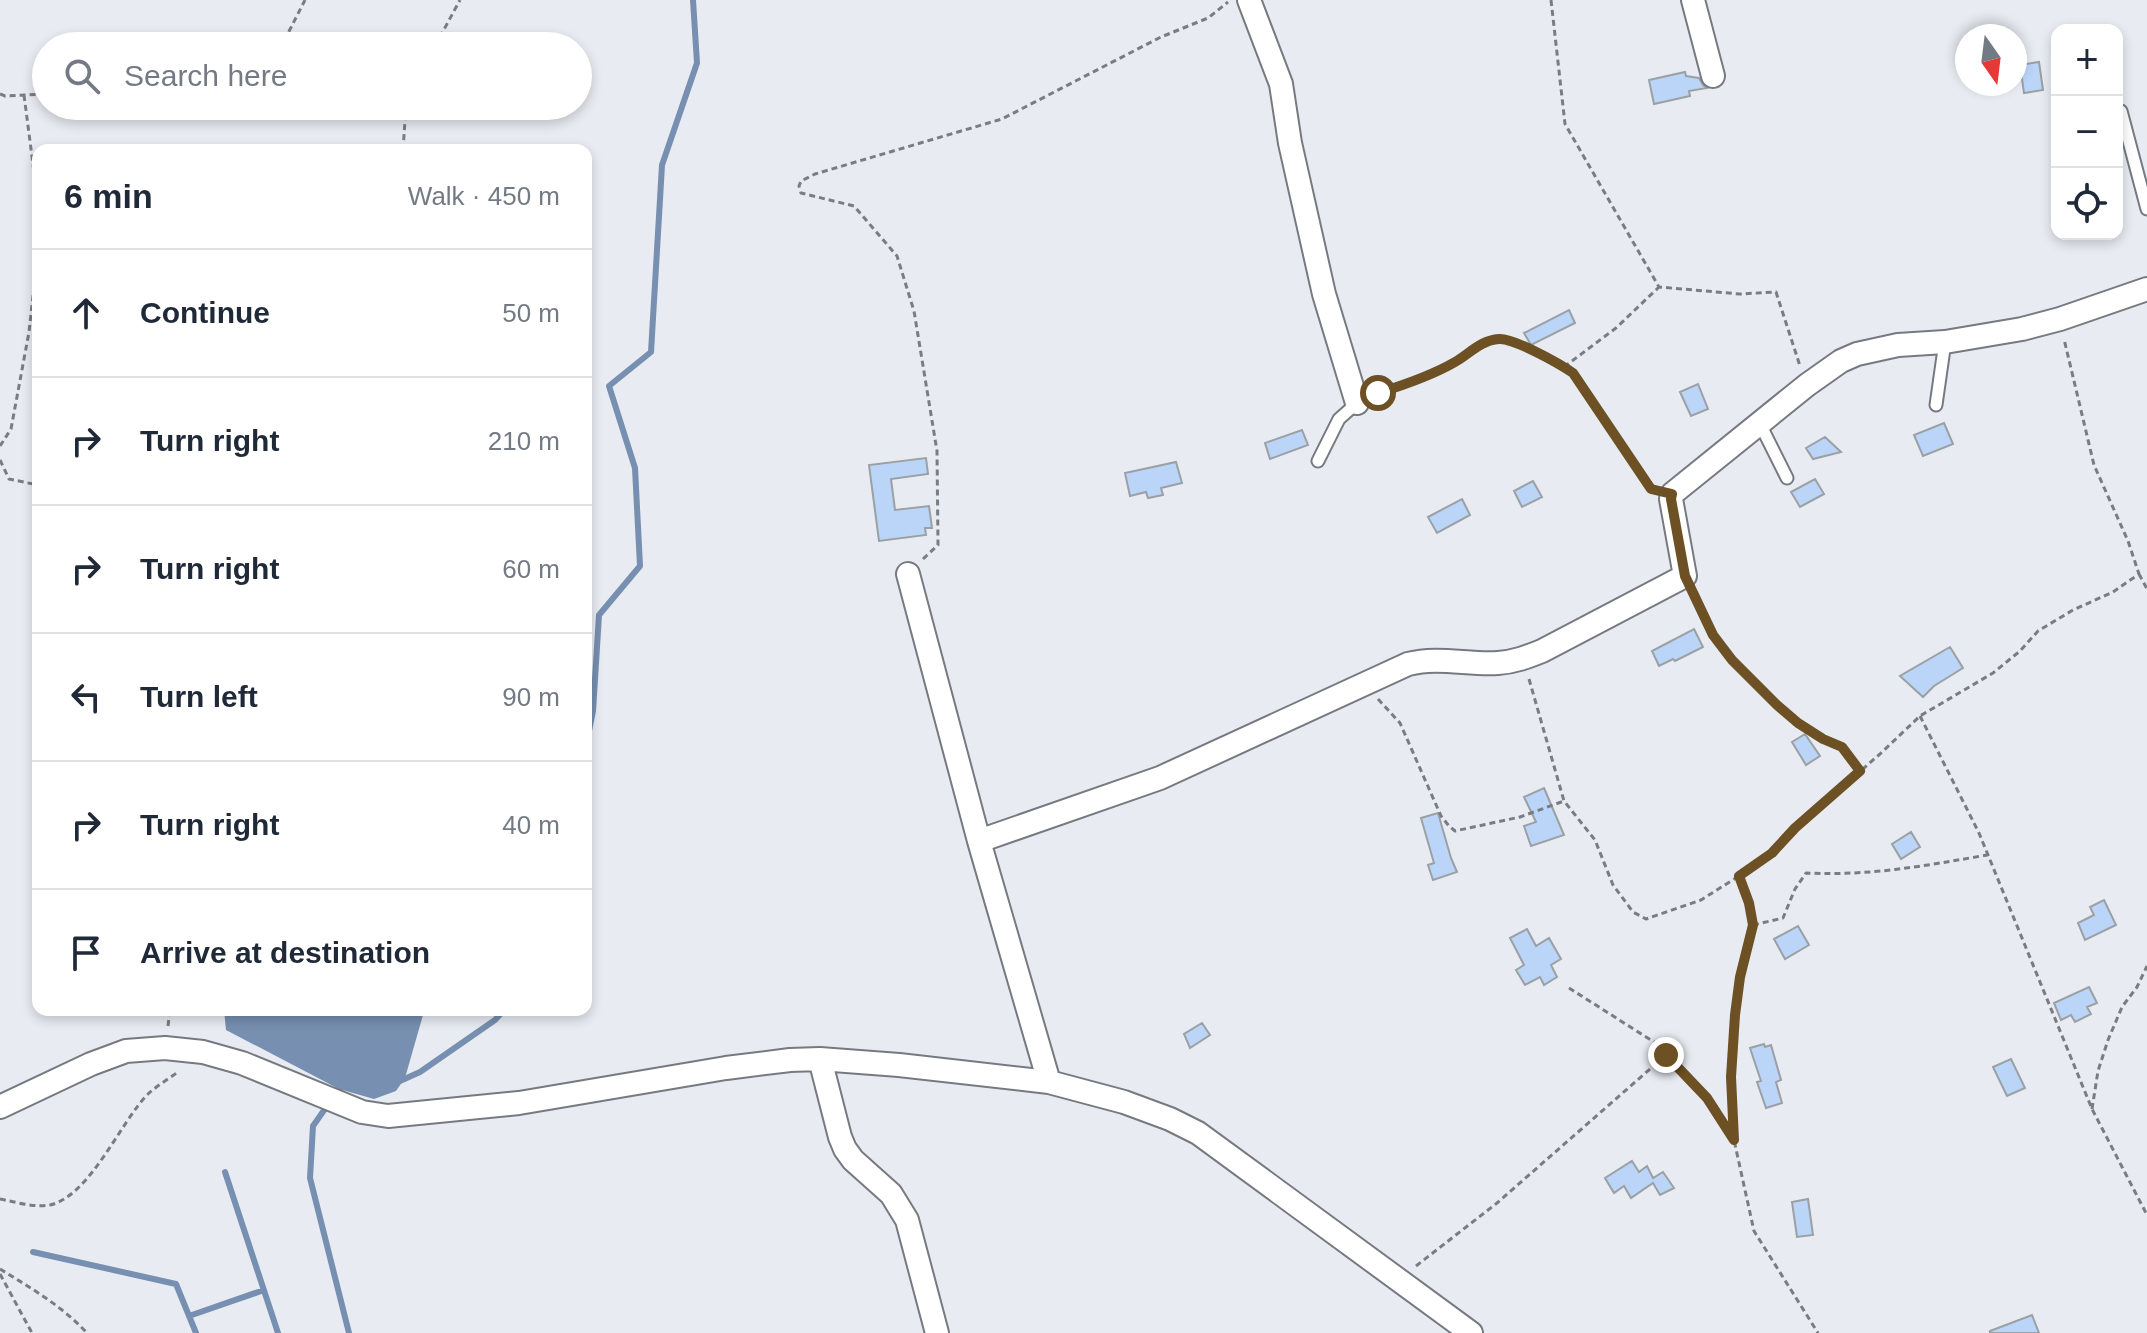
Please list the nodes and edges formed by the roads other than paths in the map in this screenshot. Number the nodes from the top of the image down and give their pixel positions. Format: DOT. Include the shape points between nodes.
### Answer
graph roads {
  1 [pos="1249,0"];
  2 [pos="1693,0"];
  3 [pos="1713,76"];
  4 [pos="2123,119"];
  5 [pos="2147,209"];
  6 [pos="2147,289"];
  7 [pos="1945,342"];
  8 [pos="1357,403"];
  9 [pos="1936,405"];
  10 [pos="1760,424"];
  11 [pos="1318,461"];
  12 [pos="1787,478"];
  13 [pos="908,574"];
  14 [pos="979,841"];
  15 [pos="820,1059"];
  16 [pos="1049,1082"];
  17 [pos="0,1107"];
  18 [pos="1466,1332"];
  19 [pos="937,1333"];
  1 -- 8 [label="street" via="1281,84 1324,294"];
  2 -- 3 [label="street"];
  4 -- 5 [label="lane"];
  6 -- 7 [label="street" via="2022,329"];
  7 -- 9 [label="lane"];
  7 -- 10 [label="street" via="1898,345 1841,361"];
  8 -- 11 [label="lane" via="1339,419"];
  10 -- 12 [label="lane"];
  10 -- 14 [label="street" via="1672,494 1685,576 1590,627 1523,659 1408,664 1160,778"];
  13 -- 14 [label="street"];
  14 -- 16 [label="street"];
  15 -- 16 [label="street"];
  15 -- 17 [label="street" via="726,1068 519,1103 388,1116 362,1112 242,1063 165,1048 126,1051"];
  15 -- 19 [label="street" via="845,1149 891,1194 907,1220"];
  16 -- 18 [label="street" via="1124,1102 1198,1133"];
}
